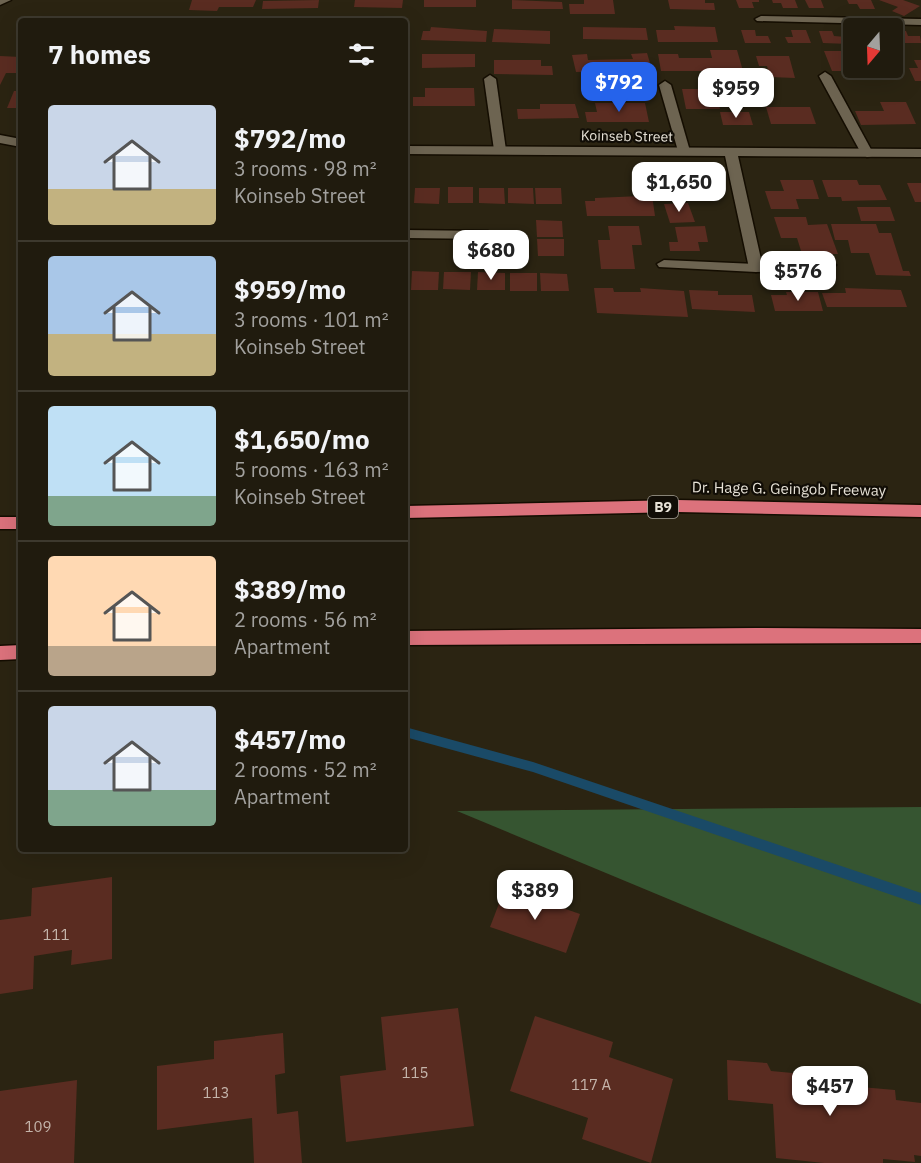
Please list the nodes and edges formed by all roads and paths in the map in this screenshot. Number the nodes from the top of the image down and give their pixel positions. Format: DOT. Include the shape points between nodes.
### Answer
graph roads {
  1 [pos="5,0"];
  2 [pos="0,2"];
  3 [pos="761,19"];
  4 [pos="921,22"];
  5 [pos="825,76"];
  6 [pos="490,79"];
  7 [pos="665,85"];
  8 [pos="0,139"];
  9 [pos="18,142"];
  10 [pos="408,150"];
  11 [pos="500,150"];
  12 [pos="684,152"];
  13 [pos="731,152"];
  14 [pos="867,153"];
  15 [pos="921,153"];
  16 [pos="408,234"];
  17 [pos="488,235"];
  18 [pos="664,264"];
  19 [pos="829,265"];
  20 [pos="756,268"];
  21 [pos="921,511"];
  22 [pos="408,512"];
  23 [pos="0,523"];
  24 [pos="18,523"];
  25 [pos="921,636"];
  26 [pos="408,638"];
  27 [pos="18,652"];
  28 [pos="0,653"];
  1 -- 2 [label="street"];
  3 -- 4 [label="street"];
  5 -- 14 [label="street"];
  6 -- 11 [label="street"];
  7 -- 12 [label="street"];
  8 -- 9 [label="street"];
  10 -- 11 [label="street, Koinseb Street"];
  11 -- 12 [label="street, Koinseb Street"];
  12 -- 13 [label="street, Koinseb Street"];
  13 -- 14 [label="street, Koinseb Street"];
  13 -- 20 [label="street"];
  14 -- 15 [label="street, Koinseb Street"];
  16 -- 17 [label="street"];
  18 -- 20 [label="street"];
  19 -- 20 [label="street"];
  21 -- 22 [label="highway, Dr. Hage G. Geingob Freeway / B9" via="678,506"];
  23 -- 24 [label="highway"];
  25 -- 26 [label="highway"];
  27 -- 28 [label="highway"];
}
